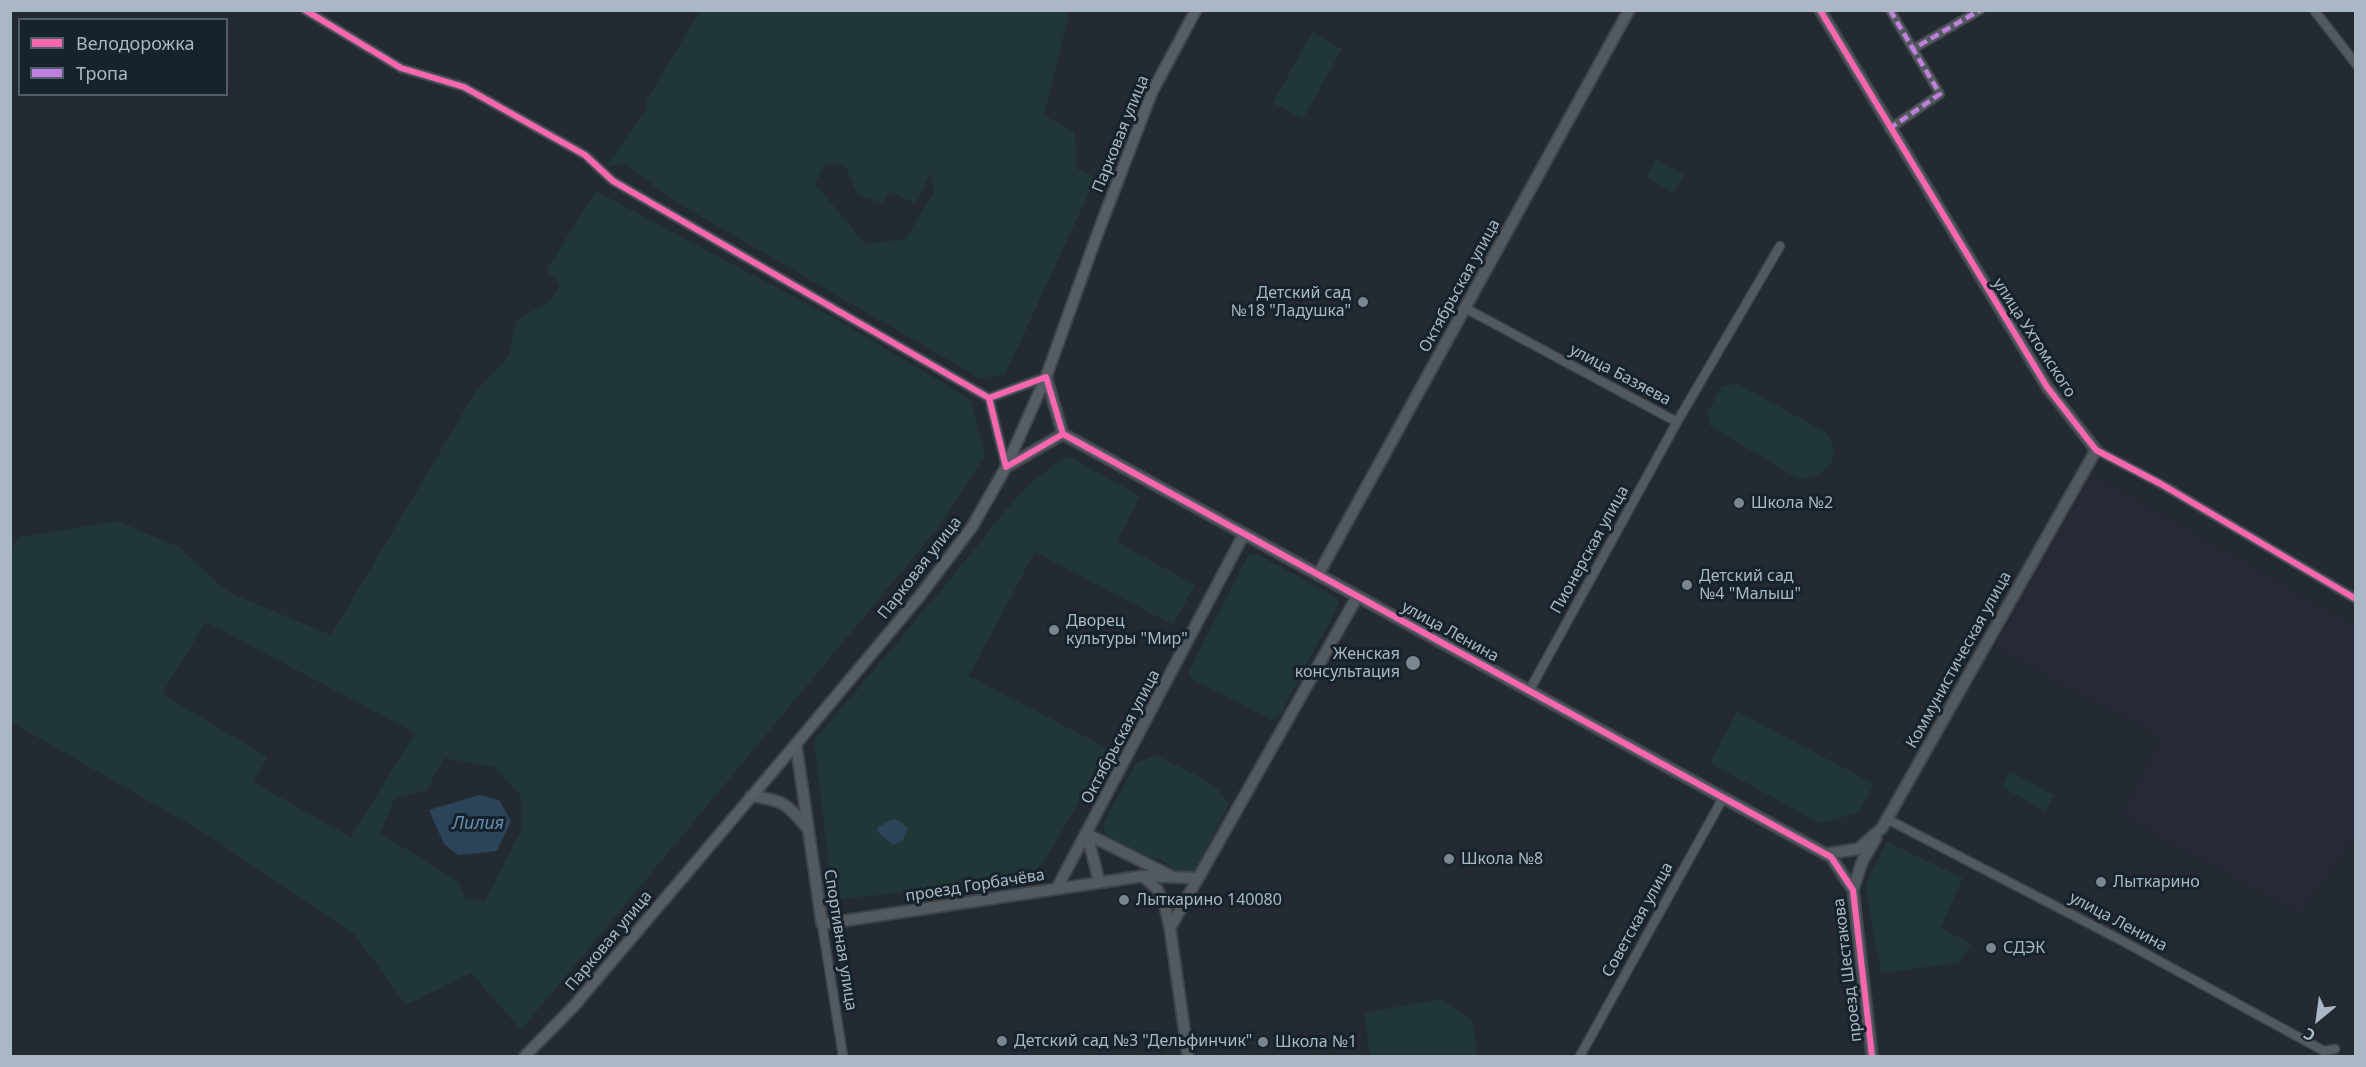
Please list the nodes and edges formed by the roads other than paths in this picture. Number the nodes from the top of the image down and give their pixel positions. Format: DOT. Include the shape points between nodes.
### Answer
graph roads {
  1 [pos="305,10"];
  2 [pos="1196,10"];
  3 [pos="1629,10"];
  4 [pos="1820,10"];
  5 [pos="1890,10"];
  6 [pos="1980,10"];
  7 [pos="2314,10"];
  8 [pos="1913,49"];
  9 [pos="2355,64"];
  10 [pos="1889,129"];
  11 [pos="1780,246"];
  12 [pos="1465,308"];
  13 [pos="1046,377"];
  14 [pos="988,398"];
  15 [pos="1677,422"];
  16 [pos="1063,434"];
  17 [pos="2096,450"];
  18 [pos="1006,466"];
  19 [pos="1244,534"];
  20 [pos="1318,575"];
  21 [pos="1357,597"];
  22 [pos="2355,599"];
  23 [pos="1529,691"];
  24 [pos="796,744"];
  25 [pos="751,796"];
  26 [pos="1723,798"];
  27 [pos="1885,824"];
  28 [pos="808,829"];
  29 [pos="1087,834"];
  30 [pos="1825,854"];
  31 [pos="1138,876"];
  32 [pos="1173,877"];
  33 [pos="1198,878"];
  34 [pos="1099,881"];
  35 [pos="1057,888"];
  36 [pos="1853,890"];
  37 [pos="822,924"];
  38 [pos="1170,928"];
  39 [pos="2335,1049"];
  40 [pos="525,1056"];
  41 [pos="843,1056"];
  42 [pos="1188,1056"];
  43 [pos="1580,1056"];
  44 [pos="1872,1056"];
  1 -- 14 [label="street" via="400,68 464,87 585,155 613,182"];
  2 -- 13 [label="main road, Парковая улица" via="1152,92"];
  3 -- 12 [label="street, Октябрьская улица"];
  4 -- 10 [label="street, улица Ухтомского"];
  5 -- 8 [label="street"];
  6 -- 8 [label="street"];
  7 -- 9 [label="street"];
  8 -- 10 [label="street" via="1940,94"];
  10 -- 17 [label="street, улица Ухтомского" via="2047,387"];
  11 -- 15 [label="street, улица Базяева"];
  12 -- 15 [label="street, улица Базяева"];
  12 -- 20 [label="street, Октябрьская улица"];
  13 -- 14 [label="street"];
  13 -- 16 [label="street"];
  13 -- 18 [label="main road, Парковая улица"];
  14 -- 18 [label="street"];
  15 -- 23 [label="street, Пионерская улица"];
  16 -- 18 [label="street"];
  16 -- 19 [label="street, улица Ленина"];
  17 -- 22 [label="street, улица Ухтомского"];
  17 -- 27 [label="street, Коммунистическая улица"];
  18 -- 24 [label="main road, Парковая улица" via="952,554"];
  19 -- 20 [label="street, улица Ленина"];
  19 -- 29 [label="street, Октябрьская улица"];
  20 -- 21 [label="street, улица Ленина"];
  21 -- 23 [label="street, улица Ленина"];
  21 -- 33 [label="street"];
  23 -- 26 [label="street, улица Ленина"];
  24 -- 25 [label="main road, Парковая улица"];
  24 -- 28 [label="street, Спортивная улица"];
  25 -- 28 [label="street" via="788,805"];
  25 -- 40 [label="main road, Парковая улица" via="574,1006"];
  26 -- 30 [label="street, улица Ленина"];
  26 -- 43 [label="street, Советская улица"];
  27 -- 30 [label="street, Коммунистическая улица" via="1858,849"];
  27 -- 36 [label="street" via="1862,862"];
  27 -- 39 [label="street, улица Ленина" via="2117,938 2324,1051"];
  28 -- 37 [label="street, Спортивная улица"];
  29 -- 32 [label="street"];
  29 -- 34 [label="street"];
  29 -- 35 [label="street, Октябрьская улица"];
  30 -- 36 [label="street, проезд Шестакова"];
  31 -- 32 [label="street, проезд Горбачёва"];
  31 -- 34 [label="street, проезд Горбачёва"];
  31 -- 38 [label="street" via="1157,888"];
  32 -- 33 [label="street, проезд Горбачёва"];
  33 -- 38 [label="street"];
  34 -- 35 [label="street, проезд Горбачёва"];
  35 -- 37 [label="street, проезд Горбачёва"];
  36 -- 44 [label="street, проезд Шестакова"];
  37 -- 41 [label="street, Спортивная улица"];
  38 -- 42 [label="street"];
}
